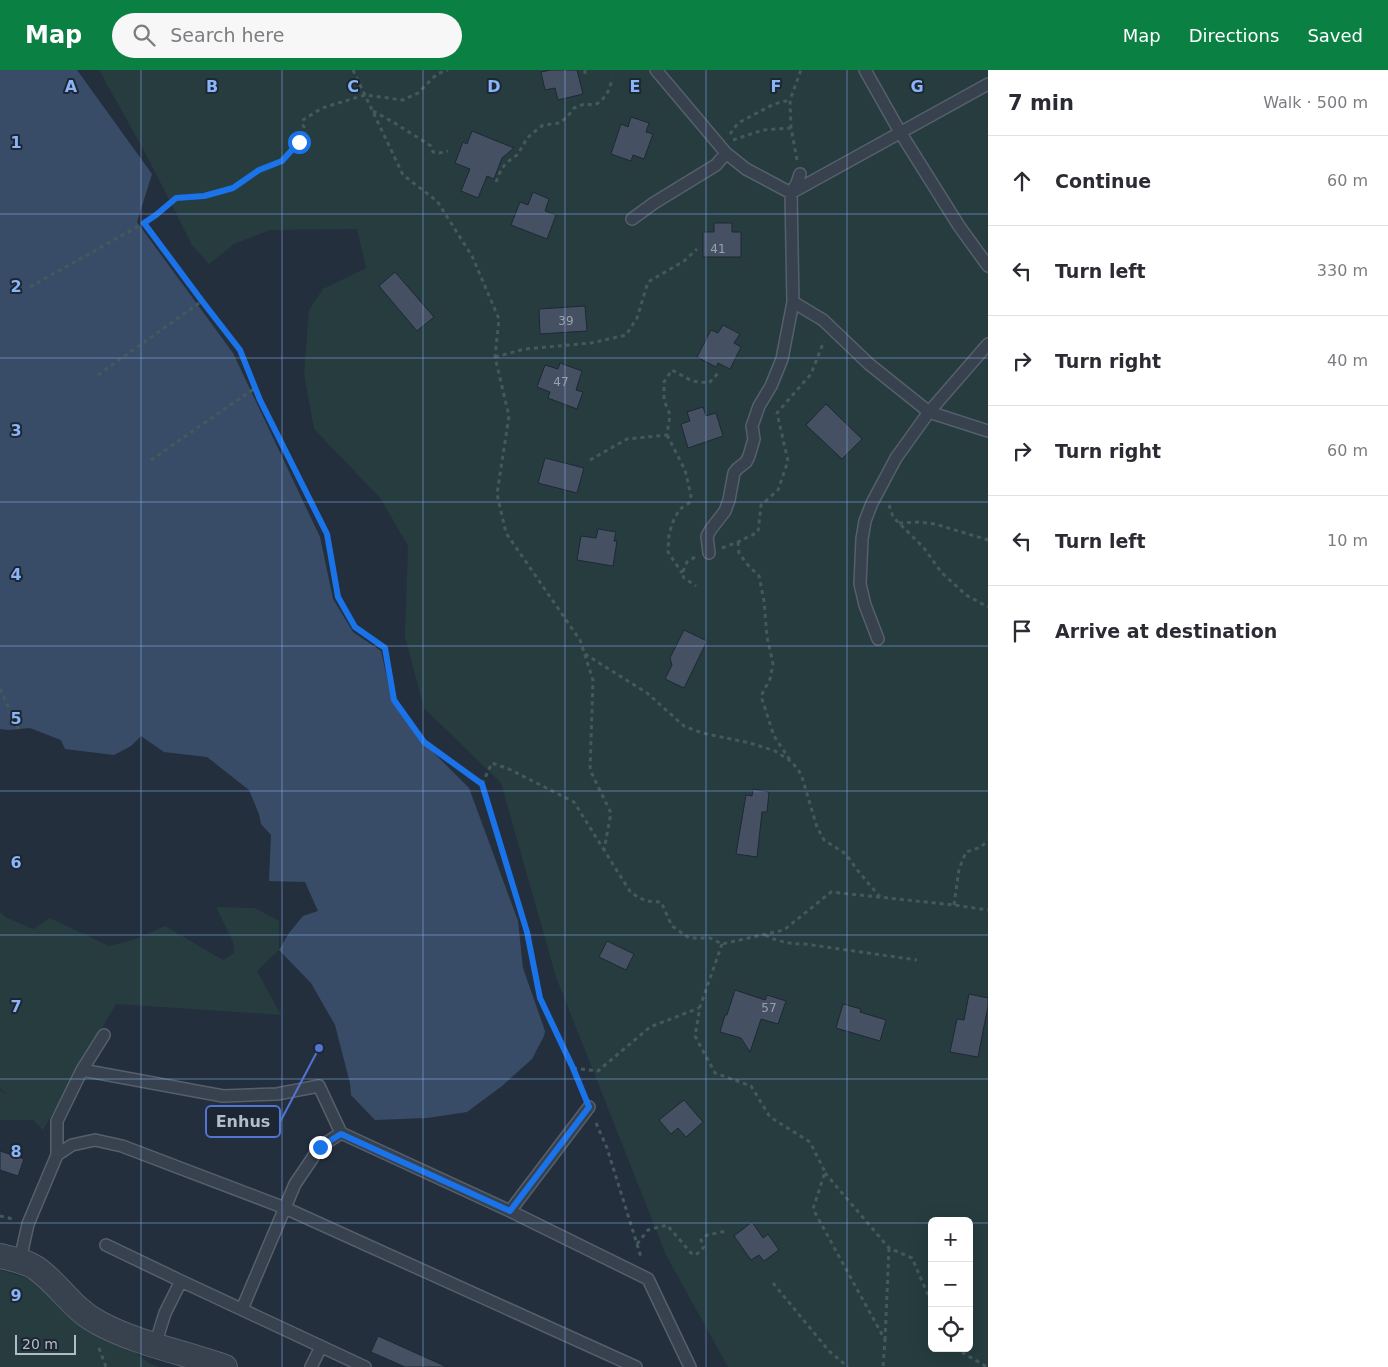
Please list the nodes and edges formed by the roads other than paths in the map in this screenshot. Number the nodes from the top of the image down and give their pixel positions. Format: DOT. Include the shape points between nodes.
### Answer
graph roads {
  1 [pos="656,70"];
  2 [pos="865,70"];
  3 [pos="988,84"];
  4 [pos="900,132"];
  5 [pos="722,149"];
  6 [pos="800,174"];
  7 [pos="791,193"];
  8 [pos="632,219"];
  9 [pos="988,266"];
  10 [pos="793,302"];
  11 [pos="988,344"];
  12 [pos="929,412"];
  13 [pos="988,431"];
  14 [pos="709,553"];
  15 [pos="878,639"];
  16 [pos="104,1035"];
  17 [pos="82,1070"];
  18 [pos="589,1107"];
  19 [pos="341,1134"];
  20 [pos="57,1155"];
  21 [pos="285,1208"];
  22 [pos="510,1211"];
  23 [pos="106,1245"];
  24 [pos="10,1258"];
  25 [pos="181,1281"];
  26 [pos="242,1309"];
  27 [pos="155,1345"];
  28 [pos="321,1346"];
  29 [pos="225,1367"];
  30 [pos="311,1367"];
  31 [pos="365,1367"];
  32 [pos="636,1367"];
  33 [pos="690,1367"];
  1 -- 5 [label="lane"];
  2 -- 4 [label="lane"];
  3 -- 4 [label="lane"];
  4 -- 7 [label="lane"];
  4 -- 9 [label="lane"];
  5 -- 7 [label="lane" via="746,169"];
  5 -- 8 [label="lane" via="716,165"];
  6 -- 7 [label="lane"];
  7 -- 10 [label="lane"];
  10 -- 12 [label="lane" via="823,320 869,364"];
  10 -- 14 [label="lane" via="782,359 752,426 754,439 749,456 736,469 725,511 707,536"];
  11 -- 12 [label="lane"];
  12 -- 13 [label="lane"];
  12 -- 15 [label="lane" via="881,483 865,521 860,584"];
  16 -- 17 [label="lane"];
  17 -- 19 [label="lane" via="223,1096 277,1094 319,1086"];
  17 -- 20 [label="lane" via="57,1121"];
  18 -- 22 [label="lane"];
  19 -- 21 [label="lane" via="320,1147 295,1184"];
  19 -- 22 [label="lane"];
  20 -- 21 [label="lane" via="72,1145 95,1140 122,1146"];
  20 -- 24 [label="lane"];
  21 -- 26 [label="lane"];
  21 -- 32 [label="lane"];
  22 -- 33 [label="lane" via="648,1279"];
  23 -- 25 [label="lane"];
  24 -- 27 [label="street" via="36,1268 97,1322"];
  25 -- 26 [label="lane"];
  25 -- 27 [label="lane"];
  26 -- 28 [label="lane"];
  27 -- 29 [label="street"];
  28 -- 30 [label="lane"];
  28 -- 31 [label="lane"];
}
